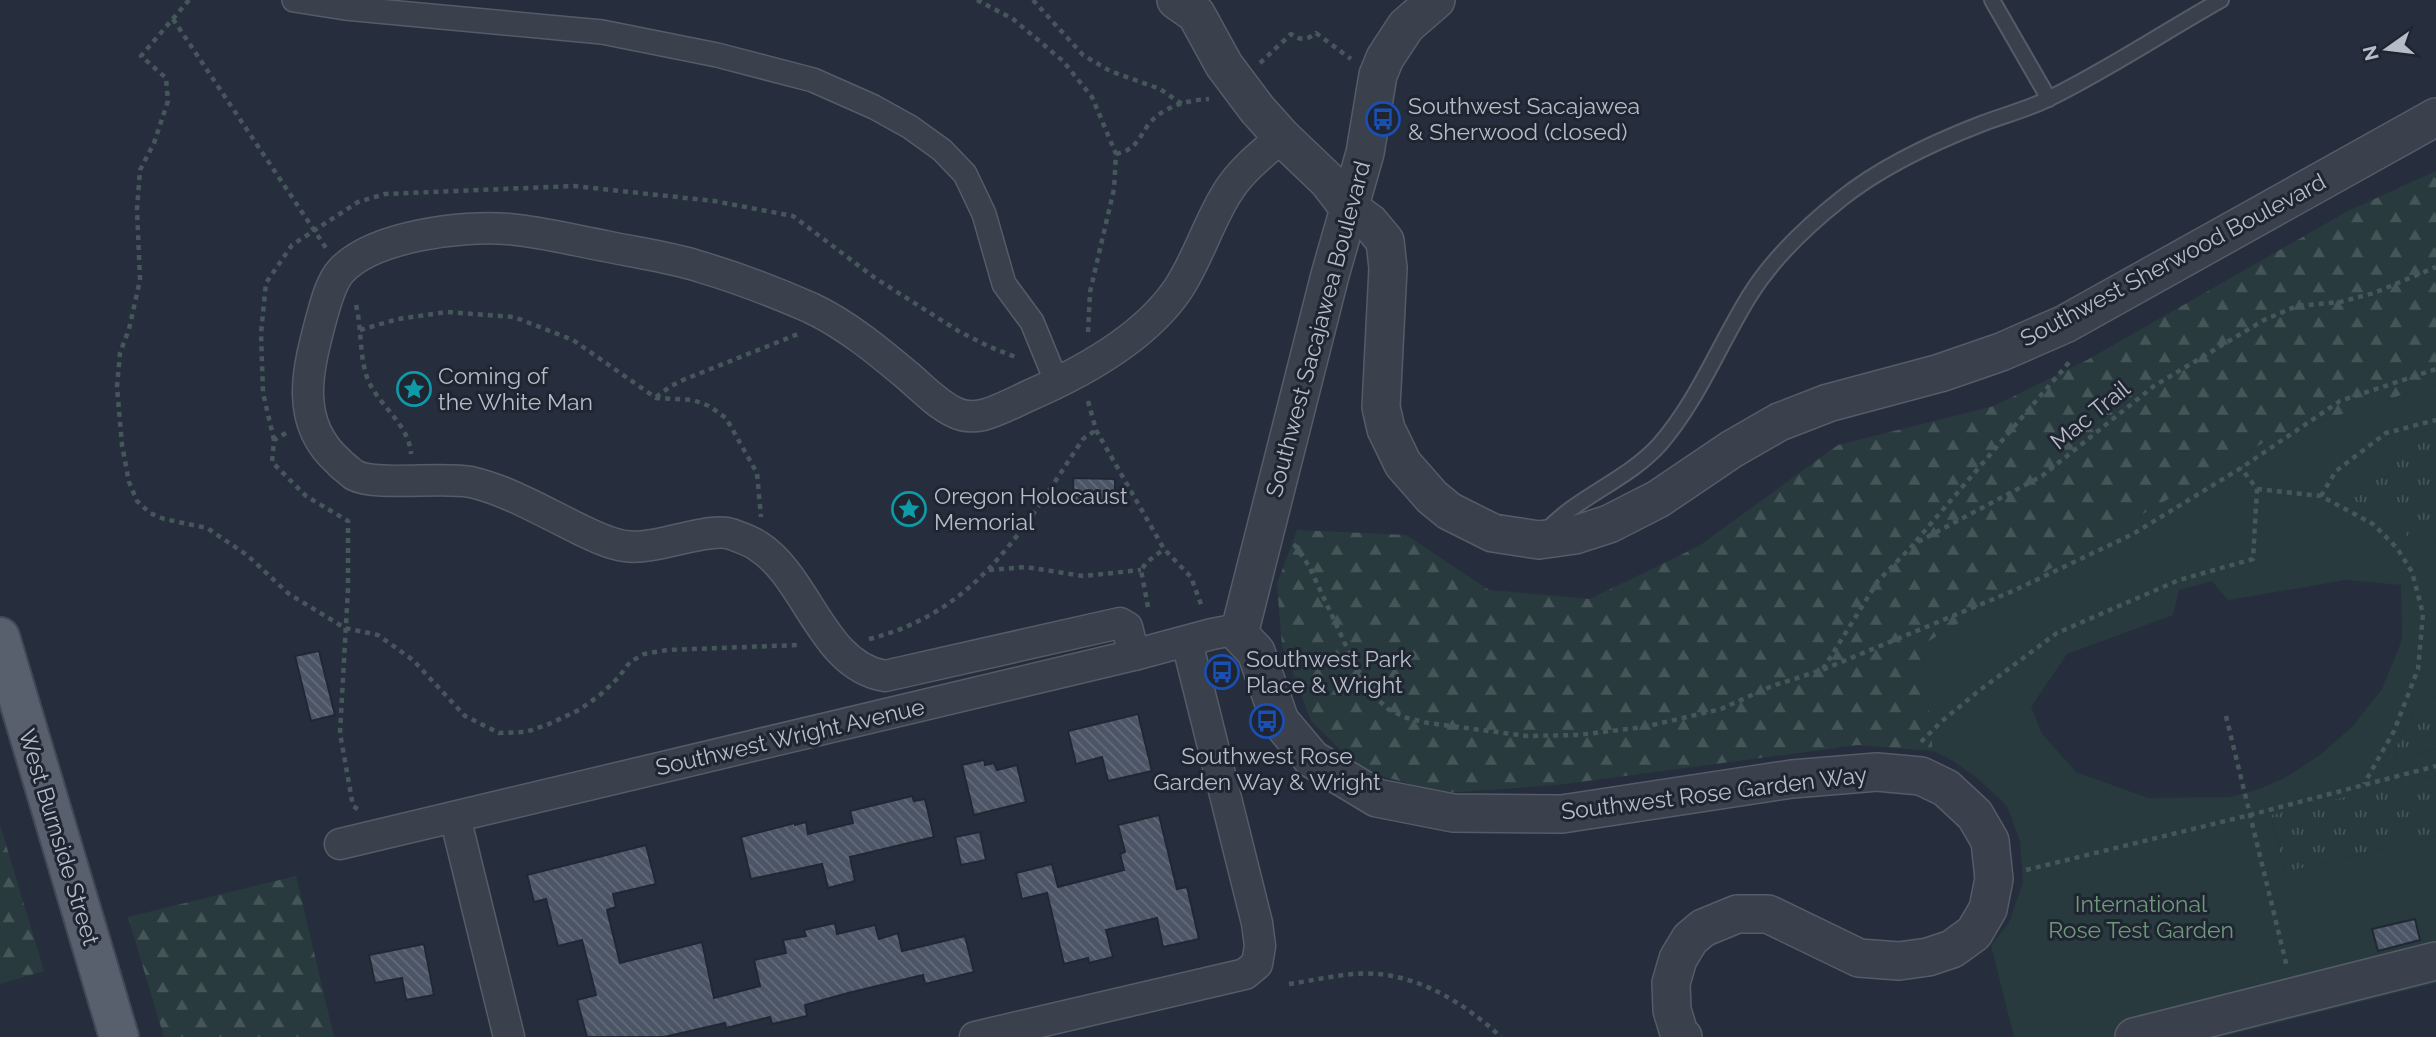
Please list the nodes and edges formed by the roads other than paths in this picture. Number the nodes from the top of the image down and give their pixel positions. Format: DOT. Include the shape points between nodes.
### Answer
graph roads {
  1 [pos="295,0"];
  2 [pos="1436,0"];
  3 [pos="1992,0"];
  4 [pos="2221,0"];
  5 [pos="1191,5"];
  6 [pos="2049,99"];
  7 [pos="2436,117"];
  8 [pos="1283,137"];
  9 [pos="1348,207"];
  10 [pos="1057,383"];
  11 [pos="1539,540"];
  12 [pos="1239,634"];
  13 [pos="0,637"];
  14 [pos="1187,642"];
  15 [pos="1134,655"];
  16 [pos="455,817"];
  17 [pos="340,844"];
  18 [pos="2436,961"];
  19 [pos="119,1037"];
  20 [pos="509,1037"];
  21 [pos="975,1037"];
  22 [pos="1683,1037"];
  23 [pos="2134,1037"];
  1 -- 10 [label="street" via="601,32 813,79 874,107 943,150 965,174 984,214 1004,284 1032,322"];
  2 -- 9 [label="street, Southwest Sacajawea Boulevard" via="1406,26 1385,58"];
  3 -- 6 [label="lane"];
  4 -- 6 [label="lane"];
  5 -- 8 [label="street, Southwest Sherwood Boulevard" via="1237,84"];
  6 -- 11 [label="lane" via="1900,161 1865,181 1812,223 1751,293 1677,422 1658,446 1560,516"];
  7 -- 11 [label="street, Southwest Sherwood Boulevard" via="2065,324 1940,373 1828,403 1779,422 1658,499 1609,524"];
  8 -- 9 [label="street, Southwest Sherwood Boulevard"];
  8 -- 10 [label="street" via="1229,188 1178,289 1153,319"];
  9 -- 11 [label="street, Southwest Sherwood Boulevard" via="1385,241 1388,268 1381,407 1395,449 1417,480 1449,511 1493,533"];
  9 -- 12 [label="street, Southwest Sacajawea Boulevard"];
  10 -- 15 [label="street" via="988,414 957,415 884,356 809,307 699,266 505,228 405,237 370,251 341,270 324,307 307,382 310,418 323,448 354,475 466,481 499,490 625,547 723,531 758,546 782,569 835,644 858,668 874,674 885,676 1121,623 1127,627"];
  12 -- 14 [label="street, Southwest Wright Avenue" via="1228,631"];
  12 -- 22 [label="street, Southwest Rose Garden Way" via="1256,652 1280,721 1312,759 1377,798 1453,813 1562,814 1793,779 1877,772 1921,776 1946,788 1975,815 1990,841 1994,879 1988,909 1973,933 1952,949 1899,961 1859,958 1768,914 1737,914 1703,928 1678,959 1671,984 1672,1010"];
  13 -- 19 [label="main road, West Burnside Street"];
  14 -- 15 [label="street, Southwest Wright Avenue"];
  14 -- 21 [label="street" via="1257,923 1257,964 1245,974"];
  15 -- 16 [label="street, Southwest Wright Avenue"];
  16 -- 17 [label="street, Southwest Wright Avenue"];
  16 -- 20 [label="street"];
  18 -- 23 [label="street"];
}
